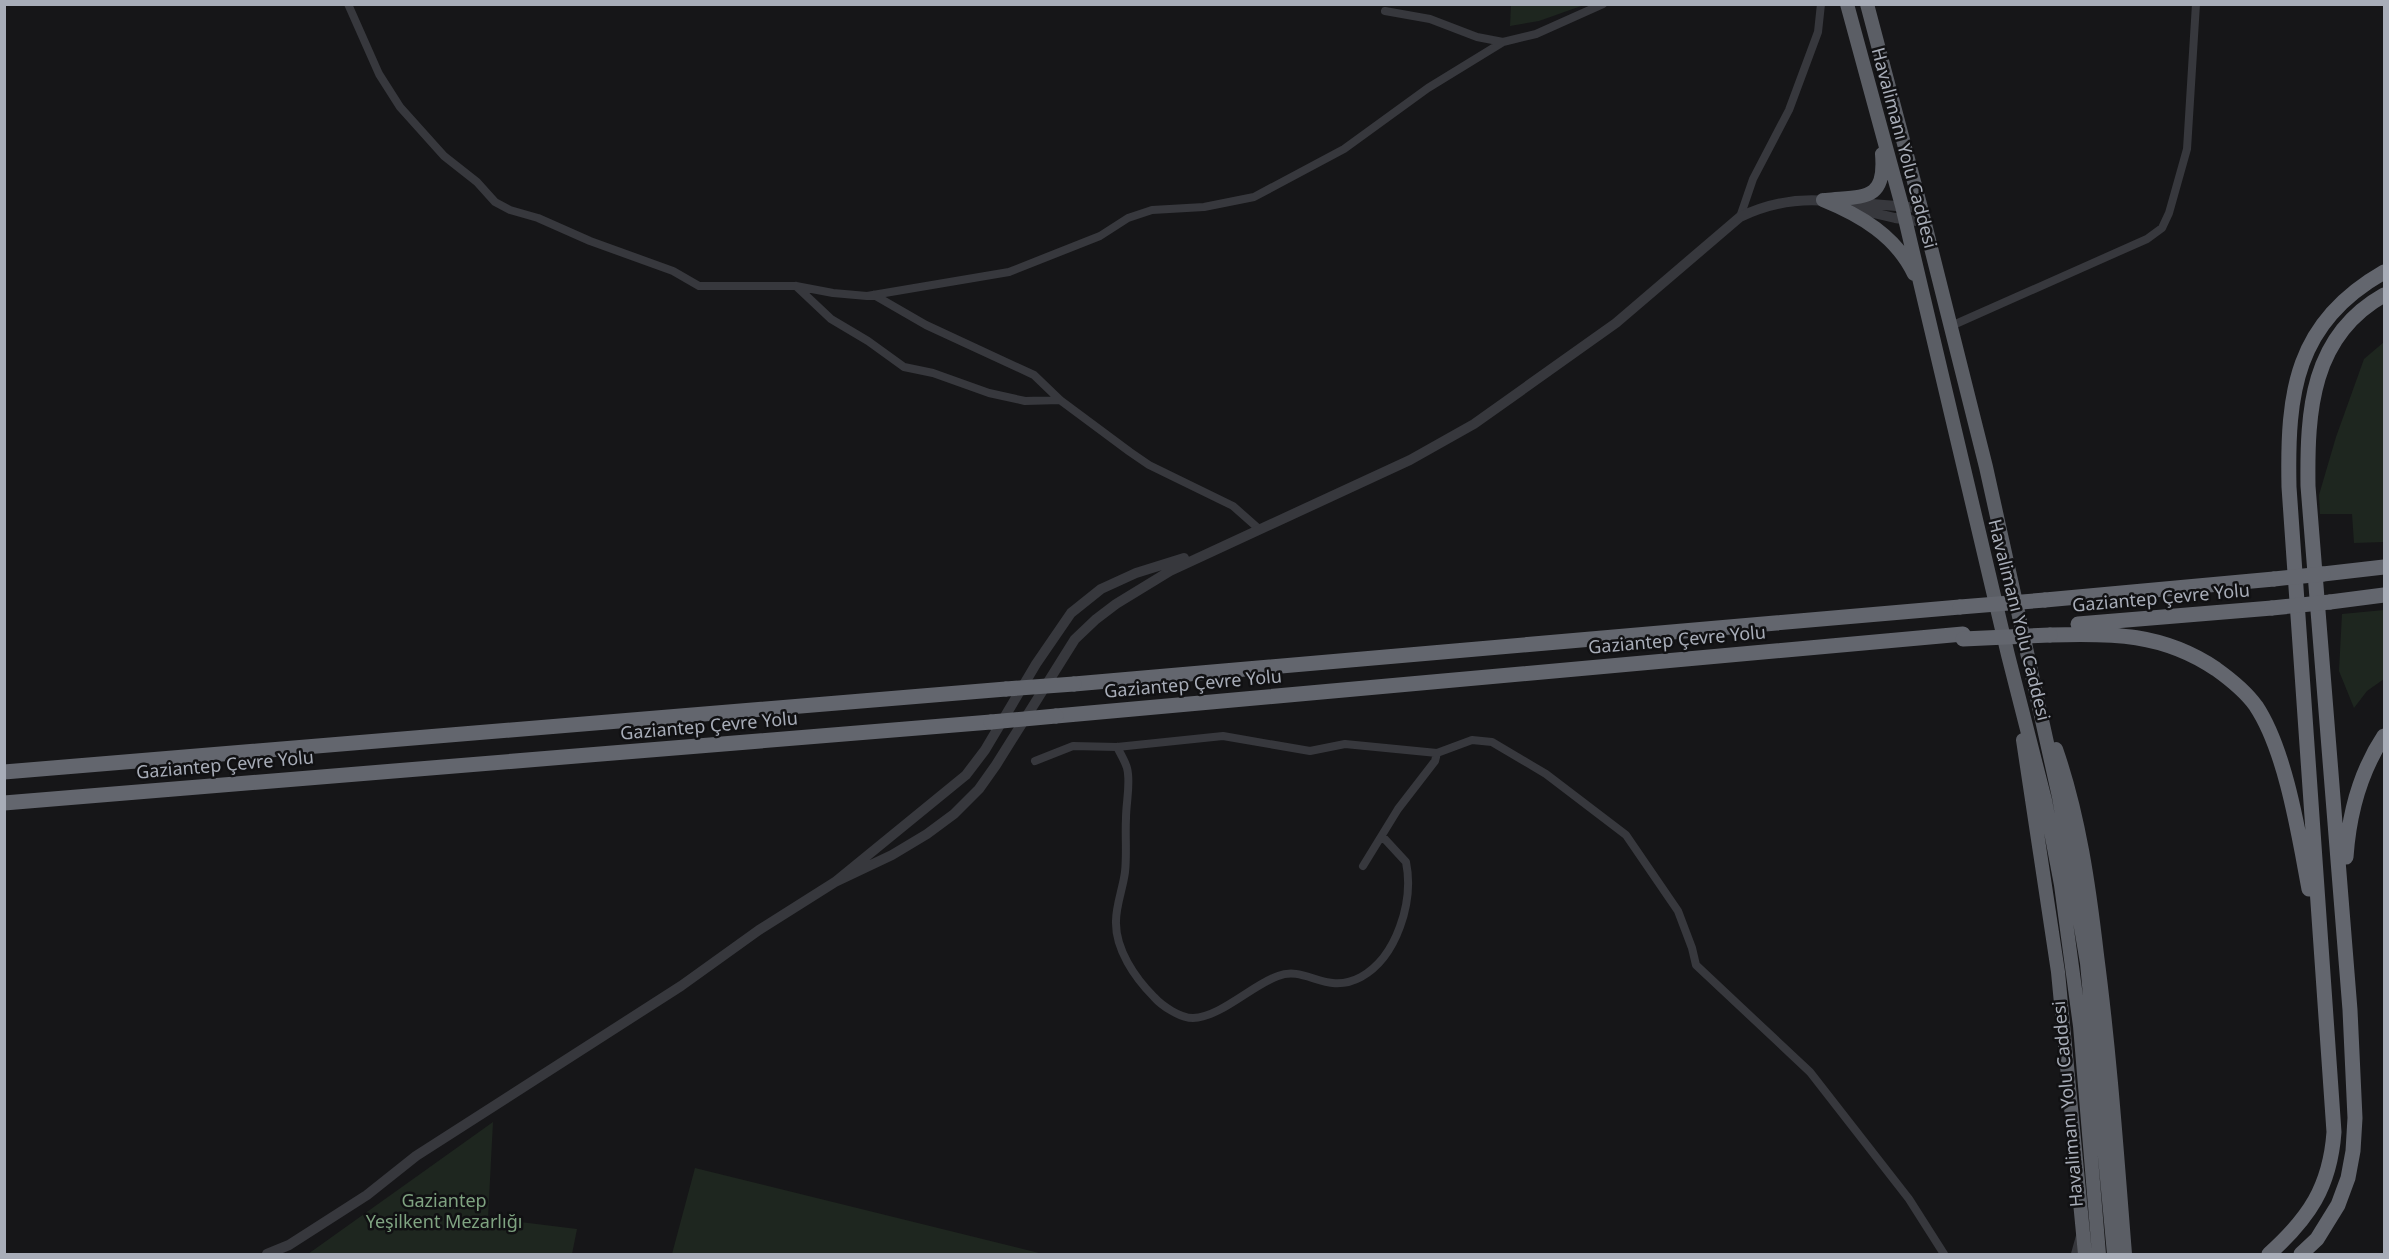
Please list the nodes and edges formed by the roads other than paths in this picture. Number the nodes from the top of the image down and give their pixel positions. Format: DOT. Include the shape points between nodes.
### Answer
graph roads {
  1 [pos="348,4"];
  2 [pos="1604,4"];
  3 [pos="1821,4"];
  4 [pos="1847,4"];
  5 [pos="1867,4"];
  6 [pos="2196,4"];
  7 [pos="1385,11"];
  8 [pos="1503,42"];
  9 [pos="1880,122"];
  10 [pos="1822,200"];
  11 [pos="1904,213"];
  12 [pos="1923,215"];
  13 [pos="1740,217"];
  14 [pos="2385,272"];
  15 [pos="796,286"];
  16 [pos="1923,293"];
  17 [pos="873,295"];
  18 [pos="2385,295"];
  19 [pos="1951,326"];
  20 [pos="1060,400"];
  21 [pos="1259,529"];
  22 [pos="1219,547"];
  23 [pos="2385,566"];
  24 [pos="2385,595"];
  25 [pos="2048,631"];
  26 [pos="2015,682"];
  27 [pos="2042,718"];
  28 [pos="2385,736"];
  29 [pos="1117,747"];
  30 [pos="1437,753"];
  31 [pos="1035,761"];
  32 [pos="4,772"];
  33 [pos="4,803"];
  34 [pos="1382,836"];
  35 [pos="1363,866"];
  36 [pos="835,882"];
  37 [pos="2350,1010"];
  38 [pos="2325,1011"];
  39 [pos="2082,1227"];
  40 [pos="2104,1230"];
  41 [pos="267,1254"];
  42 [pos="1944,1254"];
  43 [pos="2076,1254"];
  44 [pos="2085,1254"];
  45 [pos="2099,1254"];
  46 [pos="2114,1254"];
  47 [pos="2125,1254"];
  48 [pos="2269,1254"];
  49 [pos="2301,1254"];
  1 -- 15 [label="street" via="379,74 400,107 444,156 495,202 673,271 699,286"];
  2 -- 8 [label="street" via="1536,34"];
  3 -- 13 [label="street" via="1818,32 1789,110 1753,179"];
  4 -- 9 [label="highway, Havalimanı Yolu Caddesi"];
  5 -- 12 [label="highway, Havalimanı Yolu Caddesi"];
  6 -- 19 [label="street" via="2187,149 2162,228 2147,239"];
  7 -- 8 [label="street" via="1430,19 1477,37"];
  8 -- 17 [label="street" via="1428,88 1344,149 1254,197 1204,207 1152,210 1128,218 1100,236 1009,272"];
  9 -- 10 [label="highway" via="1882,181 1876,189 1860,196"];
  9 -- 11 [label="highway, Havalimanı Yolu Caddesi"];
  10 -- 11 [label="street"];
  10 -- 13 [label="street" via="1786,201"];
  10 -- 16 [label="highway" via="1873,225 1911,267"];
  11 -- 12 [label="street"];
  11 -- 16 [label="highway, Havalimanı Yolu Caddesi"];
  12 -- 19 [label="highway, Havalimanı Yolu Caddesi"];
  13 -- 21 [label="street" via="1616,323 1474,424 1410,460"];
  14 -- 38 [label="highway" via="2336,307 2314,337 2300,367 2291,406 2289,487"];
  15 -- 17 [label="street"];
  15 -- 20 [label="street" via="831,319 904,367 1025,401"];
  16 -- 26 [label="highway, Havalimanı Yolu Caddesi"];
  17 -- 20 [label="street" via="926,325 1034,375"];
  18 -- 37 [label="highway" via="2351,320 2331,347 2318,374 2310,408 2308,447"];
  19 -- 27 [label="highway, Havalimanı Yolu Caddesi"];
  20 -- 21 [label="street" via="1149,465 1233,506"];
  21 -- 22 [label="street"];
  22 -- 36 [label="street" via="1116,604 1075,639 996,765 954,814 892,855"];
  22 -- 36 [label="street" via="1136,573 1101,589 1071,613 966,775"];
  23 -- 32 [label="highway, Gaziantep Çevre Yolu, bridge" via="2044,600 1074,684"];
  24 -- 25 [label="highway, Gaziantep Çevre Yolu, bridge"];
  25 -- 33 [label="highway, Gaziantep Çevre Yolu, bridge" via="1919,638 991,722"];
  25 -- 38 [label="highway" via="2134,636 2169,644 2199,657 2255,705 2280,761 2297,827 2314,918"];
  26 -- 39 [label="highway" via="2067,1042"];
  26 -- 40 [label="highway, Havalimanı Yolu Caddesi" via="2045,800 2063,897"];
  27 -- 40 [label="highway, Havalimanı Yolu Caddesi" via="2087,963"];
  27 -- 47 [label="highway" via="2066,776 2089,893 2107,1036"];
  28 -- 37 [label="highway" via="2367,767 2348,828 2345,867"];
  29 -- 30 [label="street" via="1223,736 1310,751 1345,744"];
  29 -- 31 [label="street" via="1073,746"];
  29 -- 34 [label="street" via="1127,768 1128,788 1125,873 1116,921 1118,937 1130,967 1143,985 1160,1003 1191,1018 1229,1004 1288,973 1343,985 1377,967 1396,938 1407,886 1406,861"];
  30 -- 34 [label="street"];
  30 -- 42 [label="street" via="1472,740 1492,742 1546,774 1626,835 1678,911 1696,965 1810,1072 1909,1199"];
  34 -- 35 [label="street"];
  36 -- 41 [label="street" via="416,1156 368,1195"];
  37 -- 49 [label="highway" via="2355,1118 2348,1178 2338,1205 2317,1239"];
  38 -- 48 [label="highway" via="2332,1090 2332,1155 2313,1206 2294,1232"];
  39 -- 43 [label="street"];
  39 -- 44 [label="highway"];
  40 -- 45 [label="highway, Havalimanı Yolu Caddesi"];
  40 -- 46 [label="highway, Havalimanı Yolu Caddesi"];
}
